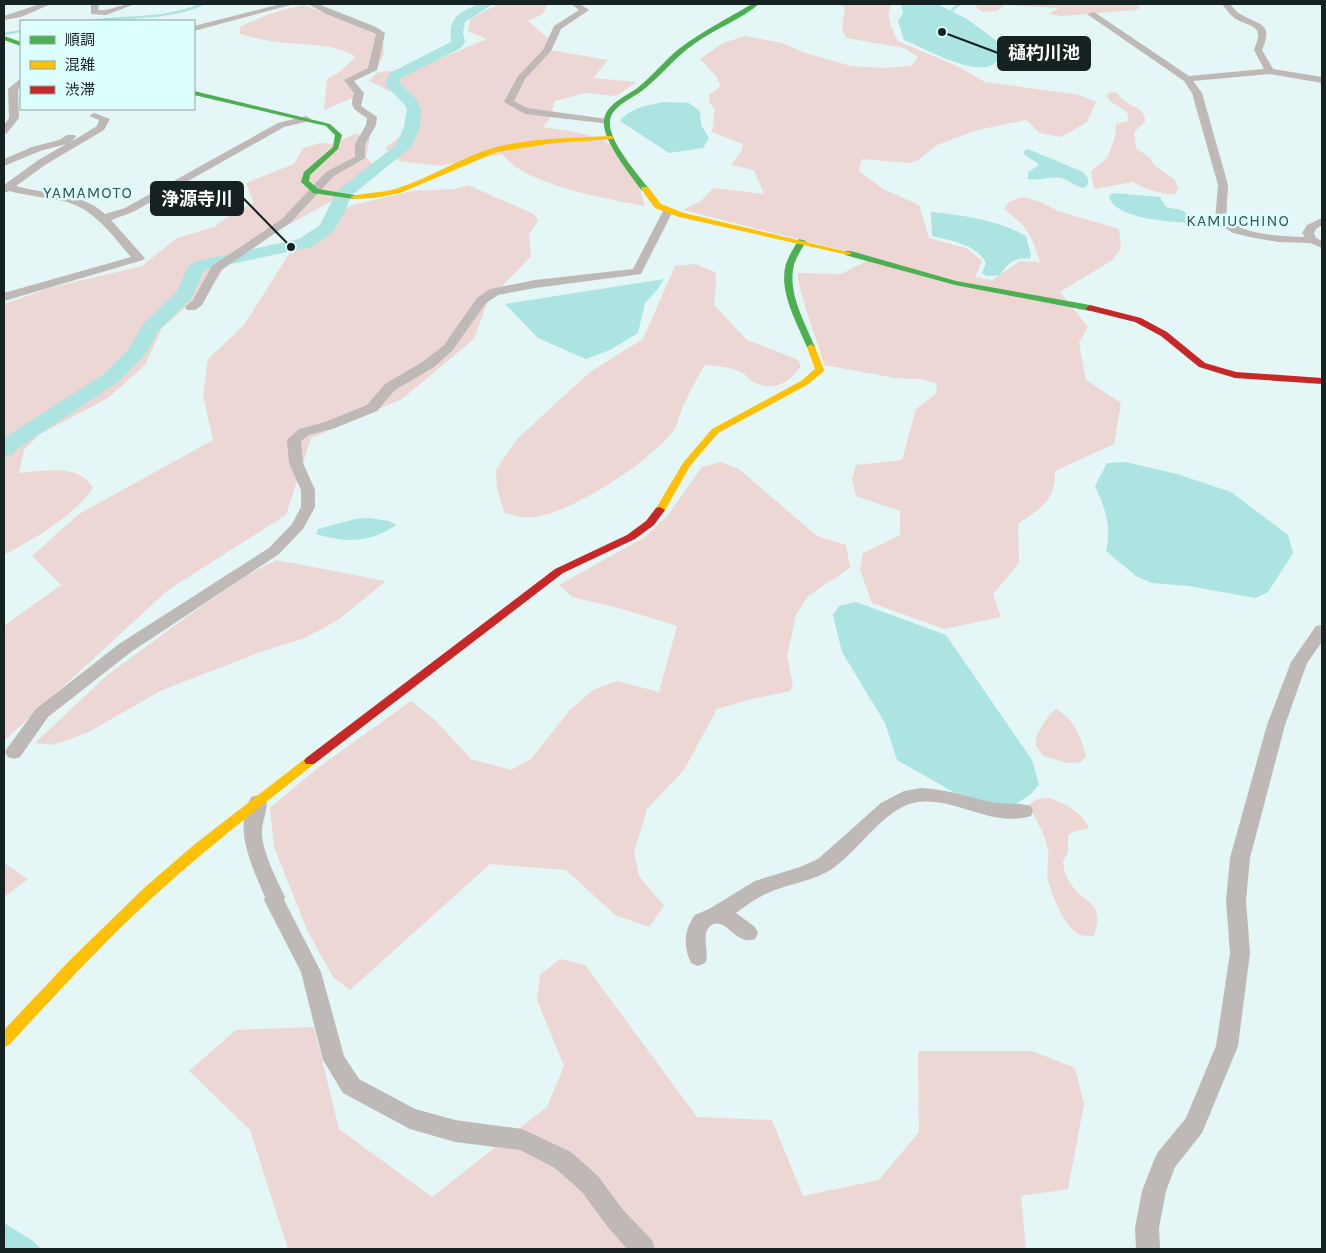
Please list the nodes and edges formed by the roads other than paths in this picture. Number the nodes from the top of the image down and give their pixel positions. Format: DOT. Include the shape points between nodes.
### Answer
graph roads {
  1 [pos="47,4"];
  2 [pos="95,4"];
  3 [pos="131,4"];
  4 [pos="290,4"];
  5 [pos="312,4"];
  6 [pos="575,4"];
  7 [pos="756,4"];
  8 [pos="1226,4"];
  9 [pos="1091,14"];
  10 [pos="4,18"];
  11 [pos="195,29"];
  12 [pos="4,38"];
  13 [pos="20,44"];
  14 [pos="1270,71"];
  15 [pos="1187,80"];
  16 [pos="1322,80"];
  17 [pos="20,81"];
  18 [pos="195,93"];
  19 [pos="96,112"];
  20 [pos="306,119"];
  21 [pos="607,122"];
  22 [pos="4,131"];
  23 [pos="611,138"];
  24 [pos="4,162"];
  25 [pos="6,188"];
  26 [pos="319,192"];
  27 [pos="668,211"];
  28 [pos="102,219"];
  29 [pos="1322,221"];
  30 [pos="802,241"];
  31 [pos="1317,242"];
  32 [pos="4,297"];
  33 [pos="191,307"];
  34 [pos="1322,381"];
  35 [pos="1322,630"];
  36 [pos="14,752"];
  37 [pos="258,802"];
  38 [pos="1024,811"];
  39 [pos="716,915"];
  40 [pos="748,933"];
  41 [pos="698,958"];
  42 [pos="4,1040"];
  43 [pos="643,1249"];
  44 [pos="1148,1249"];
  1 -- 10 [label="street"];
  2 -- 3 [label="street" via="94,12 106,13"];
  4 -- 11 [label="street"];
  5 -- 26 [label="street" via="381,33 372,70 349,80 359,94 357,107 372,116 371,125 360,144 360,158 330,174"];
  6 -- 21 [label="street" via="585,10 557,28 547,51 521,78 509,102 526,111"];
  7 -- 21 [label="street" via="673,57 644,86 613,109"];
  8 -- 14 [label="street" via="1237,16 1258,25 1262,31 1264,38 1258,50"];
  9 -- 15 [label="street"];
  12 -- 13 [label="street"];
  14 -- 15 [label="street"];
  14 -- 16 [label="street"];
  15 -- 31 [label="street" via="1197,94 1223,185 1220,220 1224,225 1282,239"];
  17 -- 22 [label="street" via="13,89 14,118"];
  18 -- 20 [label="street"];
  19 -- 24 [label="street" via="93,119 68,140"];
  19 -- 25 [label="street" via="105,119 101,128"];
  20 -- 26 [label="street" via="328,125 339,135 336,148 305,177 305,182"];
  20 -- 28 [label="street" via="281,125 129,210"];
  21 -- 23 [label="street"];
  23 -- 26 [label="street" via="495,150 397,190 374,196"];
  23 -- 27 [label="street" via="647,193 658,206"];
  25 -- 28 [label="street" via="86,204"];
  26 -- 33 [label="street" via="286,221 216,268 198,302"];
  27 -- 30 [label="street"];
  27 -- 36 [label="street" via="637,272 494,292 481,300 448,348 429,364 390,387 372,408 304,432 294,440 296,463 308,490 308,507 298,526 274,551 125,648 42,713"];
  28 -- 32 [label="street" via="139,258"];
  29 -- 31 [label="street" via="1311,227 1308,233"];
  30 -- 34 [label="street" via="955,284 1090,308 1138,320 1164,334 1202,365 1221,372"];
  30 -- 37 [label="street" via="789,269 790,282 820,370 804,383 715,431 686,465 650,523 631,537 559,571"];
  35 -- 44 [label="street" via="1299,662 1276,725 1240,858 1236,901 1240,953 1227,1046 1194,1125 1166,1160 1154,1191 1147,1228"];
  37 -- 42 [label="street" via="144,898"];
  37 -- 43 [label="street" via="252,832 260,863 274,900 311,972 334,1060 351,1086 410,1118 455,1131 522,1140 563,1160 590,1184"];
  38 -- 39 [label="street" via="1001,811 925,794 897,801 827,863 806,874 751,892"];
  39 -- 40 [label="street" via="730,919"];
  39 -- 41 [label="street" via="703,921 696,931"];
}
